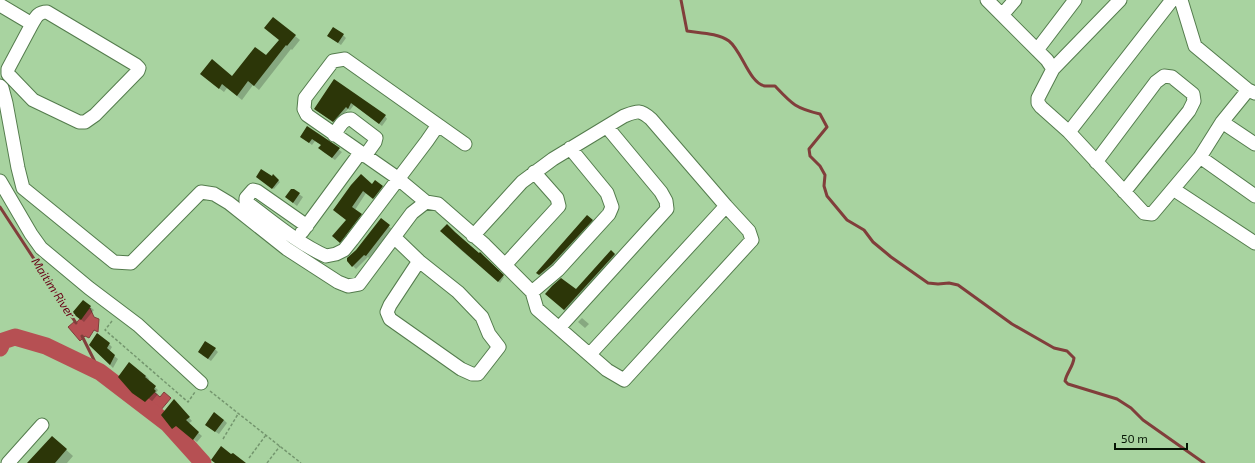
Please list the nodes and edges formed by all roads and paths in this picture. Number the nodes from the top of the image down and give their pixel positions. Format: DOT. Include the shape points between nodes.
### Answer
graph roads {
  1 [pos="987,0"];
  2 [pos="1015,0"];
  3 [pos="1075,0"];
  4 [pos="1120,0"];
  5 [pos="1172,0"];
  6 [pos="1181,0"];
  7 [pos="0,5"];
  8 [pos="1002,15"];
  9 [pos="32,24"];
  10 [pos="1037,50"];
  11 [pos="1054,69"];
  12 [pos="0,86"];
  13 [pos="1252,92"];
  14 [pos="1222,122"];
  15 [pos="438,125"];
  16 [pos="607,126"];
  17 [pos="1069,132"];
  18 [pos="334,135"];
  19 [pos="465,144"];
  20 [pos="1255,144"];
  21 [pos="570,148"];
  22 [pos="362,154"];
  23 [pos="1200,157"];
  24 [pos="1096,162"];
  25 [pos="534,172"];
  26 [pos="398,179"];
  27 [pos="0,181"];
  28 [pos="1173,189"];
  29 [pos="1124,192"];
  30 [pos="1255,196"];
  31 [pos="426,202"];
  32 [pos="726,206"];
  33 [pos="307,226"];
  34 [pos="473,236"];
  35 [pos="394,237"];
  36 [pos="297,239"];
  37 [pos="1255,243"];
  38 [pos="418,261"];
  39 [pos="505,265"];
  40 [pos="532,292"];
  41 [pos="120,311"];
  42 [pos="559,328"];
  43 [pos="590,354"];
  44 [pos="201,383"];
  45 [pos="188,402"];
  46 [pos="238,414"];
  47 [pos="42,425"];
  48 [pos="266,435"];
  49 [pos="223,439"];
  50 [pos="280,446"];
  51 [pos="249,458"];
  52 [pos="8,463"];
  53 [pos="267,463"];
  54 [pos="301,463"];
  1 -- 8 [label="street"];
  2 -- 8 [label="street"];
  3 -- 10 [label="street"];
  4 -- 11 [label="street"];
  5 -- 17 [label="street"];
  6 -- 13 [label="street" via="1196,46"];
  7 -- 9 [label="street"];
  8 -- 10 [label="street"];
  9 -- 9 [label="street" via="8,69 8,74 33,100 79,122 85,122 96,115 138,71 136,65 46,12 37,16"];
  10 -- 11 [label="street"];
  11 -- 17 [label="street" via="1038,98 1038,103"];
  12 -- 35 [label="street" via="6,103 23,188 114,262 131,263 201,192 214,194 229,203 287,249 348,286 359,284"];
  13 -- 14 [label="street"];
  14 -- 20 [label="street"];
  14 -- 23 [label="street"];
  15 -- 18 [label="street" via="356,66 345,59 338,59 333,61 305,98 304,109 307,115"];
  15 -- 19 [label="street"];
  15 -- 26 [label="street"];
  16 -- 21 [label="street"];
  16 -- 32 [label="street" via="636,111 644,112"];
  16 -- 42 [label="street" via="661,192 667,209"];
  17 -- 24 [label="street"];
  18 -- 22 [label="street"];
  18 -- 22 [label="street" via="344,121 351,119 376,138"];
  21 -- 25 [label="street"];
  21 -- 40 [label="street" via="606,193 612,207 609,214 558,270"];
  22 -- 26 [label="street"];
  22 -- 33 [label="street"];
  23 -- 28 [label="street"];
  23 -- 30 [label="street"];
  24 -- 29 [label="street"];
  24 -- 29 [label="street" via="1156,82 1164,76 1172,77 1193,94 1194,101 1189,110"];
  25 -- 34 [label="street"];
  25 -- 39 [label="street" via="557,198 559,206"];
  26 -- 31 [label="street"];
  26 -- 36 [label="street" via="344,250 326,256"];
  27 -- 41 [label="street" via="41,248"];
  28 -- 29 [label="street" via="1152,214 1144,213"];
  28 -- 37 [label="street"];
  31 -- 34 [label="street" via="438,204"];
  31 -- 35 [label="street" via="412,213"];
  32 -- 43 [label="street"];
  32 -- 43 [label="street" via="749,231 752,240 624,380 607,370"];
  33 -- 36 [label="street"];
  33 -- 36 [label="street" via="253,190 246,198 246,202"];
  34 -- 39 [label="street"];
  35 -- 38 [label="street"];
  38 -- 38 [label="street" via="458,292 482,317 489,334 499,347 478,374 461,369 390,320 387,312 390,305"];
  39 -- 40 [label="street"];
  40 -- 42 [label="street" via="537,309"];
  41 -- 44 [label="street"];
  41 -- 45 [label="path" via="105,330"];
  42 -- 43 [label="street"];
  44 -- 46 [label="path"];
  46 -- 48 [label="path"];
  46 -- 49 [label="path"];
  47 -- 52 [label="street"];
  48 -- 50 [label="path"];
  48 -- 51 [label="path"];
  50 -- 53 [label="path"];
  50 -- 54 [label="path"];
}
